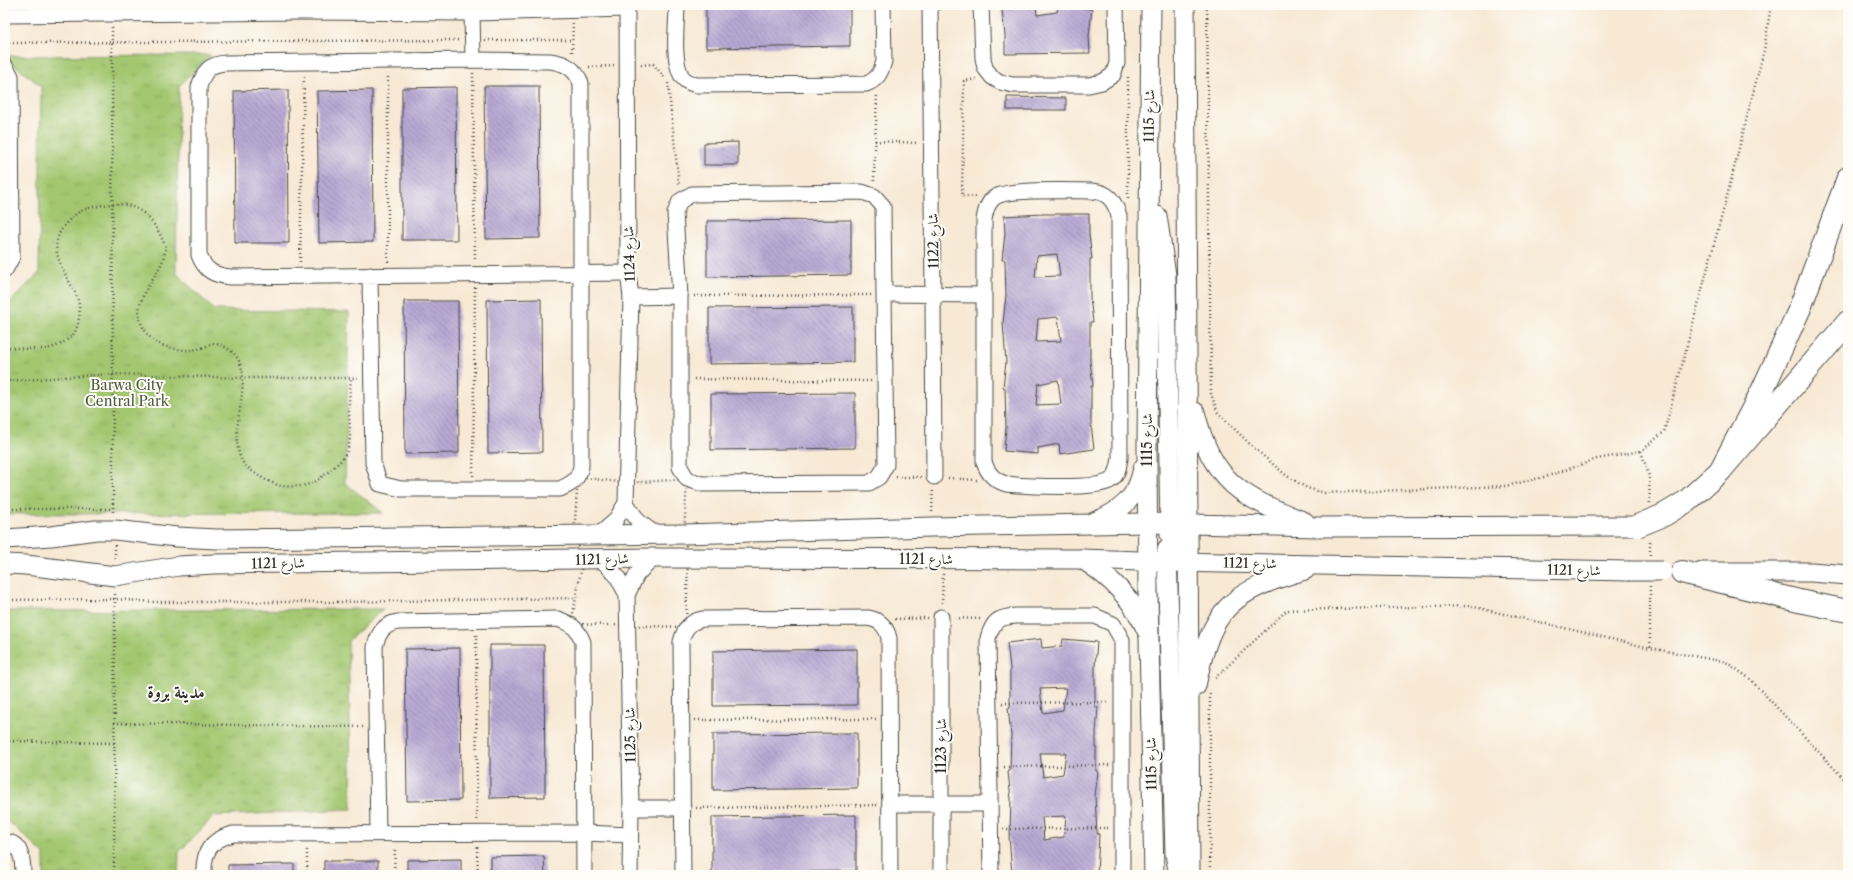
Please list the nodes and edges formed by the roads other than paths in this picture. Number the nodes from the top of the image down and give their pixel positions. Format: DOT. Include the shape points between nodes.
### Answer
graph roads {
  1 [pos="677,5"];
  2 [pos="883,5"];
  3 [pos="930,5"];
  4 [pos="981,5"];
  5 [pos="1116,5"];
  6 [pos="1150,5"];
  7 [pos="1185,5"];
  8 [pos="627,7"];
  9 [pos="472,13"];
  10 [pos="5,15"];
  11 [pos="473,60"];
  12 [pos="5,66"];
  13 [pos="1148,157"];
  14 [pos="1848,178"];
  15 [pos="5,270"];
  16 [pos="628,273"];
  17 [pos="581,274"];
  18 [pos="370,275"];
  19 [pos="884,294"];
  20 [pos="934,295"];
  21 [pos="983,295"];
  22 [pos="680,296"];
  23 [pos="631,298"];
  24 [pos="1847,323"];
  25 [pos="1188,383"];
  26 [pos="1147,447"];
  27 [pos="1720,471"];
  28 [pos="934,477"];
  29 [pos="626,502"];
  30 [pos="1147,523"];
  31 [pos="1087,524"];
  32 [pos="1178,524"];
  33 [pos="1632,526"];
  34 [pos="1317,527"];
  35 [pos="655,534"];
  36 [pos="599,535"];
  37 [pos="5,539"];
  38 [pos="654,558"];
  39 [pos="601,559"];
  40 [pos="1082,559"];
  41 [pos="1147,562"];
  42 [pos="1169,562"];
  43 [pos="1187,563"];
  44 [pos="5,564"];
  45 [pos="1324,565"];
  46 [pos="1672,572"];
  47 [pos="1848,575"];
  48 [pos="627,595"];
  49 [pos="1848,611"];
  50 [pos="941,617"];
  51 [pos="1149,636"];
  52 [pos="1189,722"];
  53 [pos="890,804"];
  54 [pos="941,804"];
  55 [pos="990,804"];
  56 [pos="631,808"];
  57 [pos="683,808"];
  58 [pos="378,833"];
  59 [pos="584,833"];
  60 [pos="630,835"];
  61 [pos="5,842"];
  62 [pos="23,875"];
  63 [pos="204,875"];
  64 [pos="584,875"];
  65 [pos="630,875"];
  66 [pos="683,875"];
  67 [pos="890,875"];
  68 [pos="941,875"];
  69 [pos="992,875"];
  70 [pos="1122,875"];
  71 [pos="1154,875"];
  72 [pos="1179,875"];
  73 [pos="1190,875"];
  1 -- 2 [label="street" via="677,61 681,76 696,85 866,84 877,78 884,61"];
  3 -- 20 [label="street, شارع 1122"];
  4 -- 5 [label="street" via="985,68 1000,82 1013,85 1089,85 1102,82 1112,75 1117,63"];
  6 -- 13 [label="street, شارع 1115"];
  7 -- 25 [label="street"];
  8 -- 9 [label="street"];
  8 -- 16 [label="street, شارع 1124"];
  9 -- 10 [label="street"];
  9 -- 11 [label="street"];
  11 -- 17 [label="street" via="560,62 578,75 581,82"];
  11 -- 18 [label="street" via="215,64 202,78 199,255 203,264 209,271 219,275"];
  12 -- 15 [label="street" via="11,76 12,257"];
  13 -- 26 [label="street, شارع 1115"];
  13 -- 32 [label="street" via="1166,275"];
  14 -- 27 [label="highway" via="1800,308 1762,391"];
  16 -- 17 [label="street"];
  16 -- 23 [label="street, شارع 1124"];
  17 -- 18 [label="street"];
  17 -- 18 [label="street" via="581,467 578,477 560,489 401,489 380,484 373,463"];
  19 -- 20 [label="street"];
  19 -- 22 [label="street" via="883,206 874,196 862,192 692,194 680,201 675,213"];
  19 -- 22 [label="street" via="886,465 879,477 869,483 702,484 687,479 680,467"];
  20 -- 21 [label="street"];
  20 -- 28 [label="street, شارع 1122"];
  21 -- 21 [label="street" via="984,220 986,209 994,198 1008,193 1092,190 1110,196 1119,216 1120,458 1118,470 1112,480 1101,485 1087,486 1016,485 997,481 988,473 984,462"];
  22 -- 23 [label="street"];
  23 -- 29 [label="street, شارع 1124"];
  24 -- 27 [label="highway"];
  25 -- 32 [label="street"];
  25 -- 34 [label="street" via="1201,437 1215,465 1228,481 1256,501"];
  26 -- 30 [label="street, شارع 1115"];
  26 -- 31 [label="street" via="1143,472 1127,503 1106,517"];
  27 -- 33 [label="highway, bridge" via="1687,501 1664,515"];
  29 -- 35 [label="street" via="638,521"];
  29 -- 36 [label="street, شارع 1124" via="615,521"];
  30 -- 31 [label="street, شارع 1121"];
  30 -- 32 [label="street, شارع 1121"];
  30 -- 41 [label="street, شارع 1115"];
  30 -- 42 [label="street" via="1163,540"];
  31 -- 35 [label="street, شارع 1121"];
  32 -- 34 [label="street, شارع 1121"];
  32 -- 43 [label="street" via="1170,535 1174,546"];
  33 -- 34 [label="street, شارع 1121"];
  35 -- 36 [label="street, شارع 1121"];
  36 -- 37 [label="street, شارع 1121" via="216,539 96,530"];
  38 -- 39 [label="street, شارع 1121"];
  38 -- 40 [label="street, شارع 1121"];
  38 -- 48 [label="street, شارع 1125" via="638,574"];
  39 -- 44 [label="street, شارع 1121" via="214,564 179,566 115,576"];
  39 -- 48 [label="street, شارع 1125" via="617,576"];
  40 -- 41 [label="street, شارع 1121"];
  40 -- 51 [label="street" via="1102,572 1124,593"];
  41 -- 42 [label="street, شارع 1121"];
  41 -- 51 [label="street, شارع 1115"];
  42 -- 43 [label="street, شارع 1121"];
  42 -- 72 [label="street" via="1175,854"];
  43 -- 45 [label="street, شارع 1121"];
  43 -- 52 [label="street"];
  45 -- 46 [label="street, شارع 1121, bridge"];
  45 -- 52 [label="street" via="1272,580 1240,596 1228,606 1216,622 1206,644"];
  46 -- 47 [label="street, شارع 1121" via="1811,572"];
  46 -- 49 [label="highway"];
  48 -- 56 [label="street, شارع 1125"];
  50 -- 54 [label="street, شارع 1123"];
  51 -- 71 [label="street, شارع 1115"];
  52 -- 73 [label="street"];
  53 -- 54 [label="street"];
  53 -- 57 [label="street" via="889,638 886,628 876,620 868,618 703,619 690,624 683,634"];
  53 -- 67 [label="street"];
  54 -- 55 [label="street"];
  54 -- 68 [label="street, شارع 1123"];
  55 -- 69 [label="street"];
  55 -- 70 [label="street" via="988,638 997,620 1006,616 1095,616 1113,624 1122,640"];
  56 -- 57 [label="street"];
  56 -- 60 [label="street, شارع 1125"];
  57 -- 66 [label="street"];
  58 -- 59 [label="street"];
  58 -- 59 [label="street" via="375,647 384,628 390,623 398,622 558,619 571,624 579,632 583,642"];
  58 -- 63 [label="street" via="232,834 221,837 212,844 204,863"];
  59 -- 60 [label="street"];
  59 -- 64 [label="street"];
  60 -- 65 [label="street, شارع 1125"];
  61 -- 62 [label="street" via="18,847 23,862"];
}
